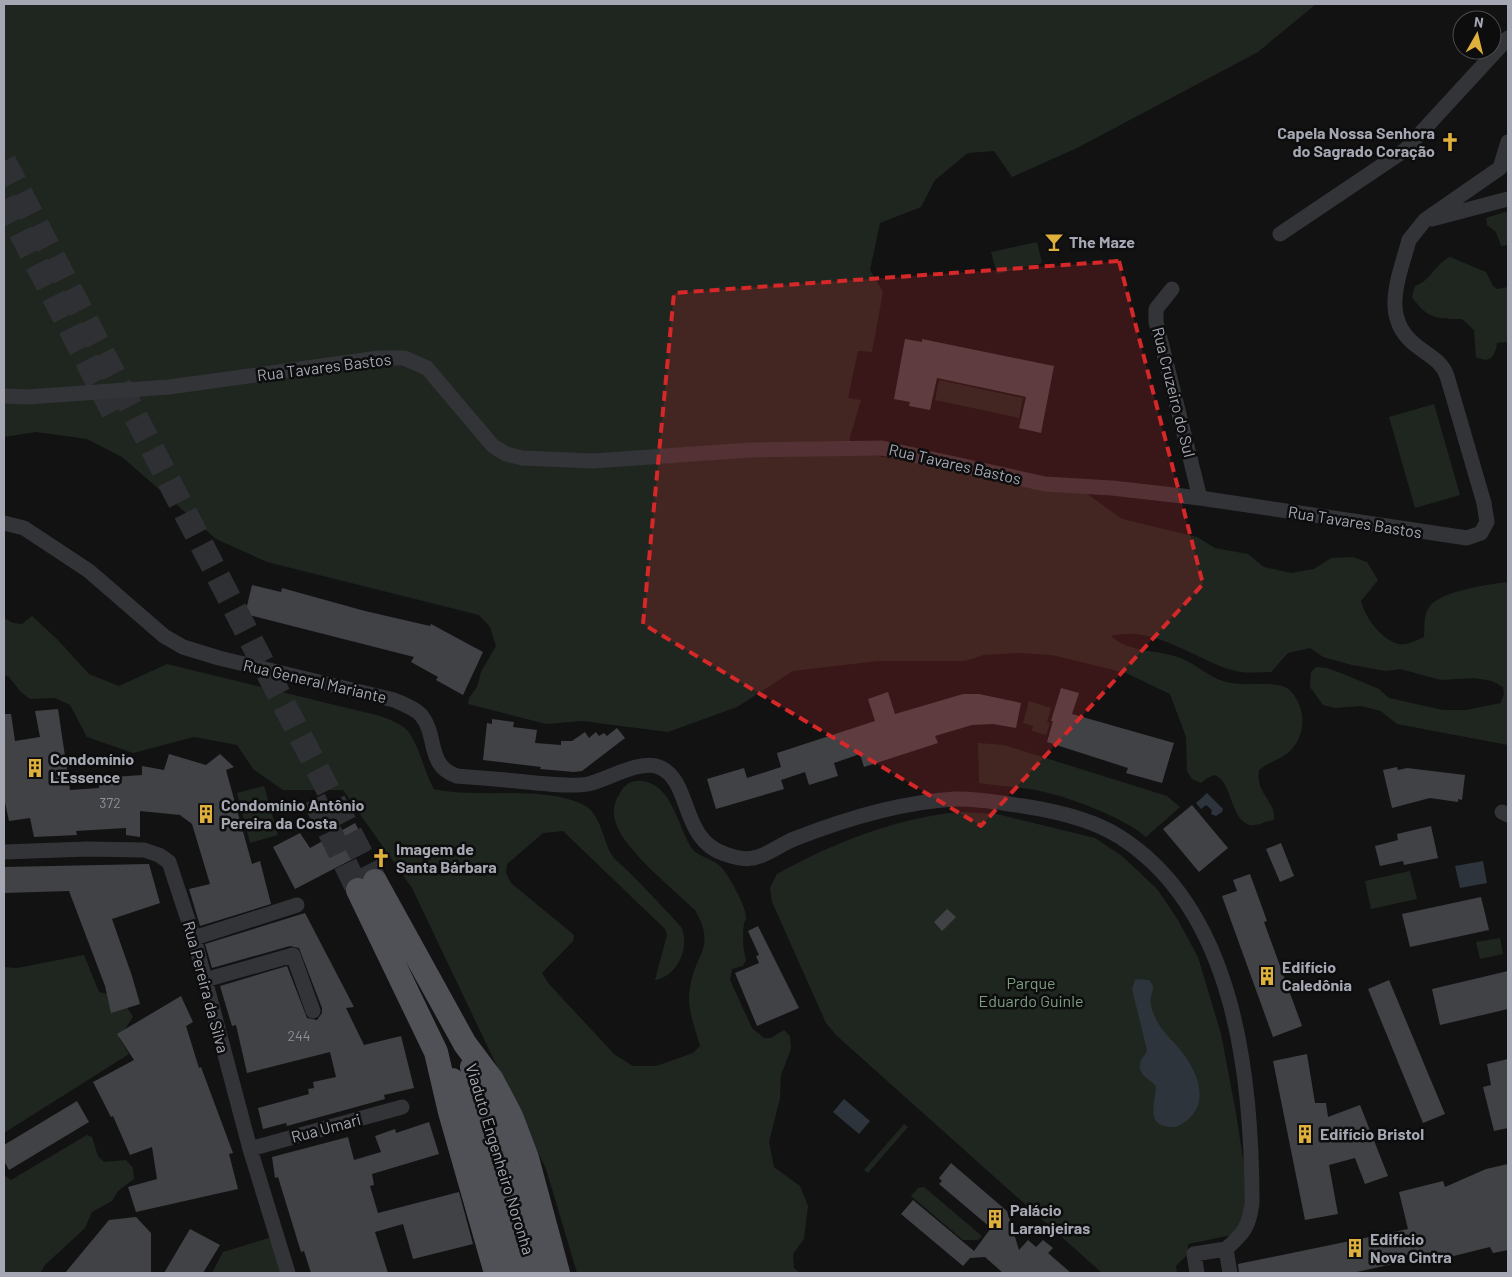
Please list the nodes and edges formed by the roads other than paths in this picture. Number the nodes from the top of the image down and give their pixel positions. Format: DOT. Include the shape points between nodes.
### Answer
graph roads {
  1 [pos="1508,38"];
  2 [pos="1508,142"];
  3 [pos="1508,199"];
  4 [pos="1425,220"];
  5 [pos="1280,234"];
  6 [pos="1172,289"];
  7 [pos="4,396"];
  8 [pos="1200,498"];
  9 [pos="4,523"];
  10 [pos="4,852"];
  11 [pos="297,905"];
  12 [pos="194,938"];
  13 [pos="205,980"];
  14 [pos="312,1011"];
  15 [pos="465,1044"];
  16 [pos="436,1052"];
  17 [pos="402,1107"];
  18 [pos="250,1149"];
  19 [pos="504,1195"];
  20 [pos="1226,1249"];
  21 [pos="288,1273"];
  22 [pos="496,1273"];
  23 [pos="516,1273"];
  24 [pos="535,1273"];
  25 [pos="558,1273"];
  26 [pos="1197,1273"];
  27 [pos="1230,1273"];
  1 -- 5 [label="street" via="1405,150"];
  2 -- 4 [label="street" via="1500,168"];
  3 -- 4 [label="street"];
  4 -- 8 [label="street, Rua Tavares Bastos" via="1408,240 1394,316 1412,343 1444,368 1484,503 1487,522 1481,533 1467,538 1441,536"];
  6 -- 8 [label="street, Rua Cruzeiro do Sul" via="1156,309 1156,322"];
  7 -- 8 [label="street, Rua Tavares Bastos" via="27,398 169,387 379,358 404,358 428,368 494,446 506,454 522,458 593,461 750,450 882,448 1045,484"];
  9 -- 20 [label="street, Rua General Mariante" via="24,528 89,571 164,636 183,646 219,658 394,700 420,714 425,720 438,763 449,774 587,784 642,766 655,765 674,779 697,833 715,851 735,858 753,858 794,839 865,815 956,799 1036,808 1089,821 1120,836 1148,858 1182,895 1211,946 1239,1038 1246,1090 1252,1203 1250,1222"];
  10 -- 12 [label="street, Rua Pereira da Silva" via="144,850 159,855 168,862 175,876"];
  11 -- 12 [label="street"];
  12 -- 13 [label="street, Rua Pereira da Silva"];
  13 -- 14 [label="street" via="292,955"];
  13 -- 18 [label="street, Rua Pereira da Silva"];
  15 -- 16 [label="main road" via="366,886"];
  15 -- 19 [label="main road, Viaduto Engenheiro Noronha"];
  15 -- 25 [label="main road" via="492,1080 511,1116"];
  16 -- 19 [label="main road, Viaduto Engenheiro Noronha" via="469,1114"];
  16 -- 22 [label="main road"];
  17 -- 18 [label="street, Rua Umari"];
  18 -- 21 [label="street, Rua Pereira da Silva"];
  19 -- 23 [label="main road, Viaduto Engenheiro Noronha"];
  19 -- 24 [label="main road, Viaduto Engenheiro Noronha"];
  20 -- 26 [label="street" via="1194,1254"];
  20 -- 27 [label="street"];
}
